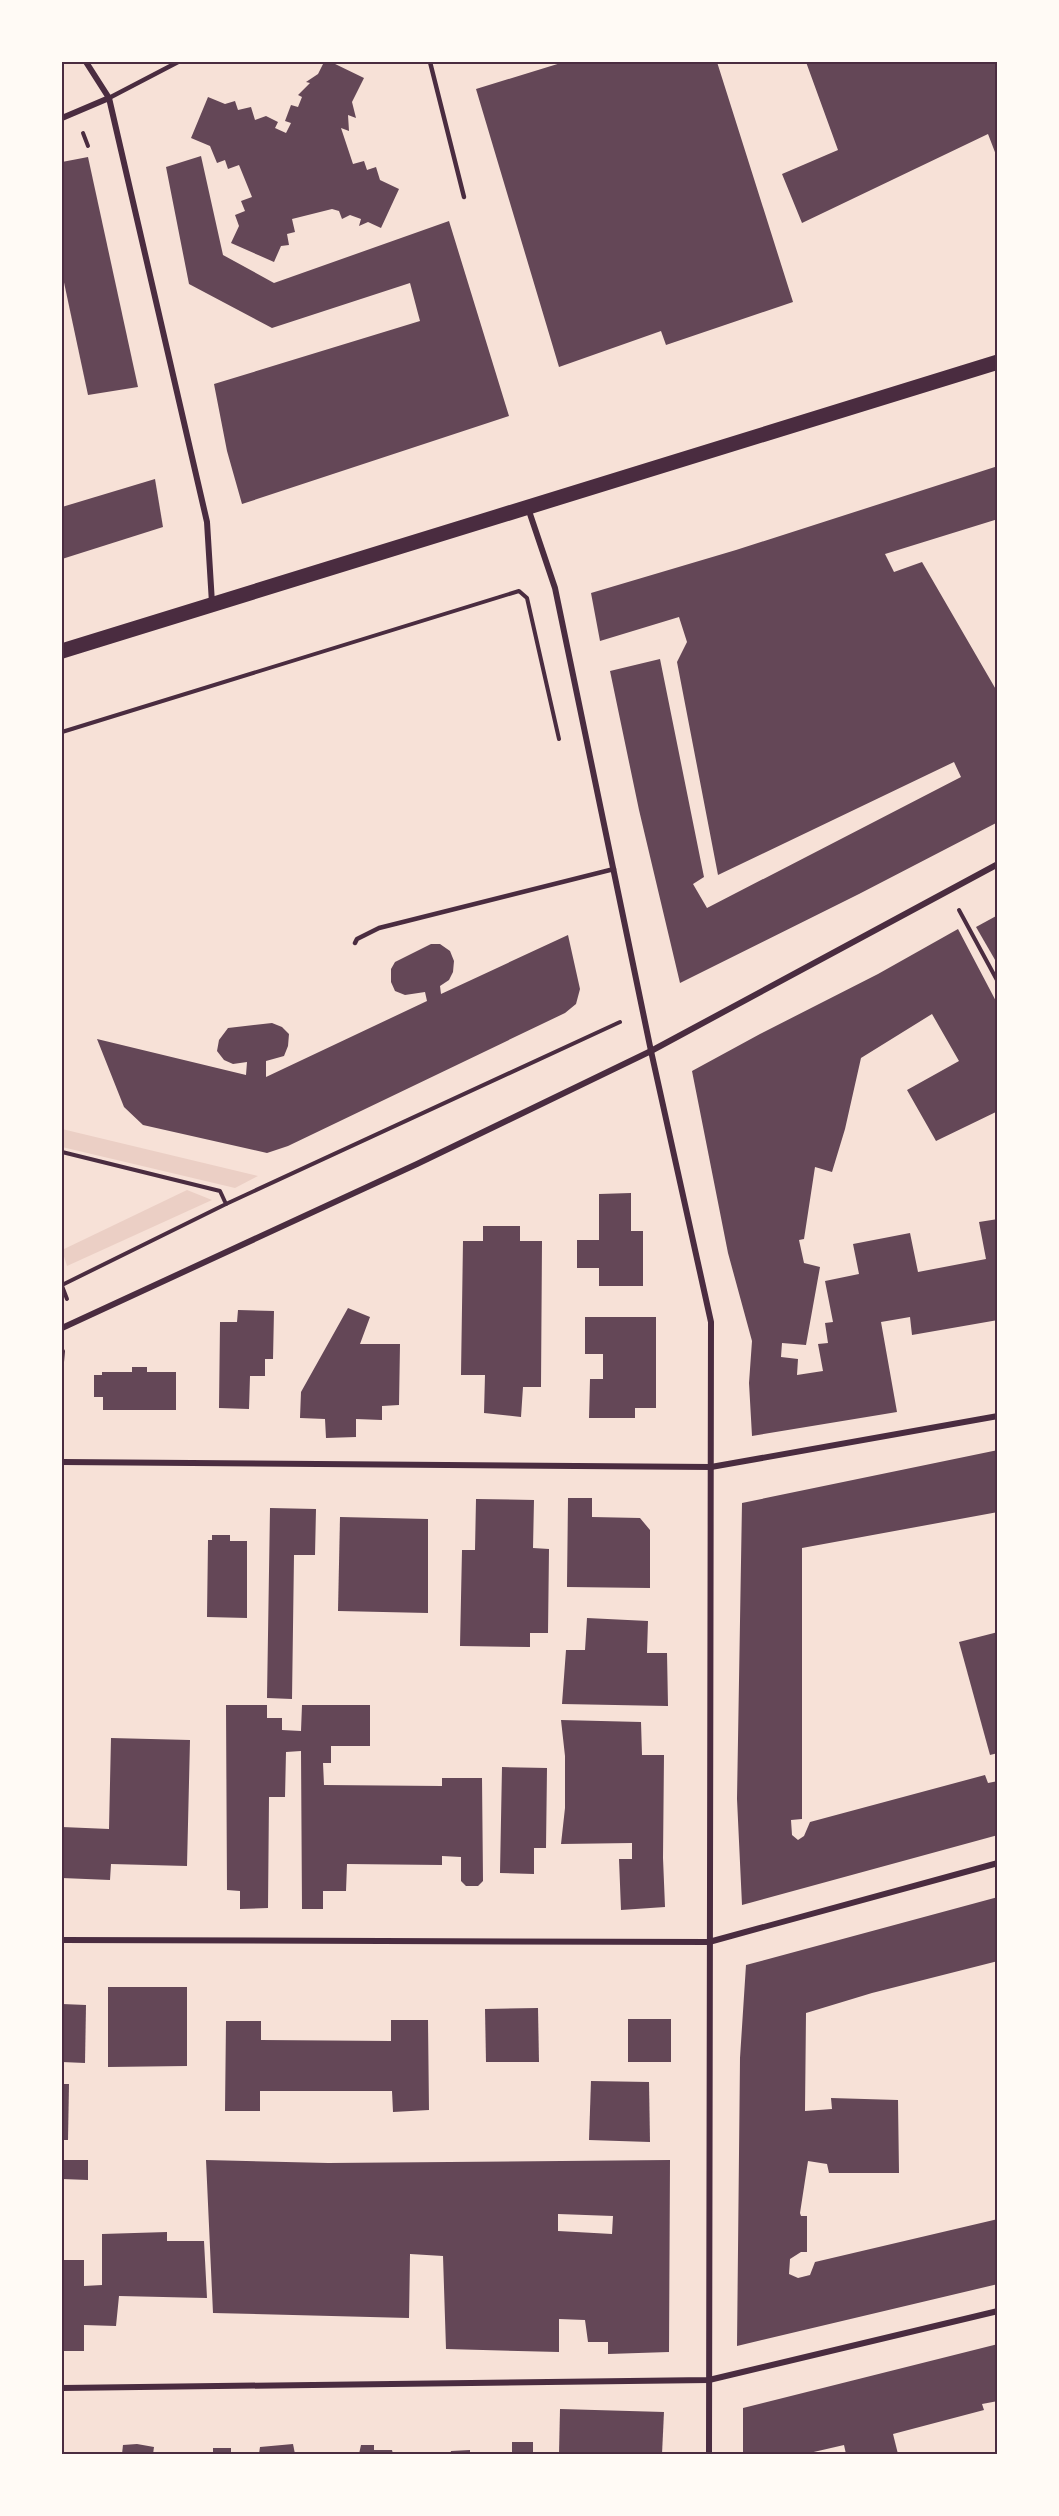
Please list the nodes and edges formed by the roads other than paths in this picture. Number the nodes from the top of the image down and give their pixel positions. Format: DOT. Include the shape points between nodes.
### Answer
graph roads {
  1 [pos="86,62"];
  2 [pos="178,62"];
  3 [pos="430,62"];
  4 [pos="109,98"];
  5 [pos="62,118"];
  6 [pos="464,197"];
  7 [pos="998,362"];
  8 [pos="528,508"];
  9 [pos="212,603"];
  10 [pos="62,651"];
  11 [pos="998,864"];
  12 [pos="614,869"];
  13 [pos="355,943"];
  14 [pos="651,1051"];
  15 [pos="62,1328"];
  16 [pos="998,1416"];
  17 [pos="62,1462"];
  18 [pos="711,1467"];
  19 [pos="998,1863"];
  20 [pos="62,1940"];
  21 [pos="709,1942"];
  22 [pos="998,2311"];
  23 [pos="709,2380"];
  24 [pos="62,2388"];
  25 [pos="709,2454"];
  1 -- 4 [label="street"];
  2 -- 4 [label="lane"];
  3 -- 6 [label="lane"];
  4 -- 5 [label="street"];
  4 -- 9 [label="street" via="207,522"];
  7 -- 8 [label="main road"];
  8 -- 9 [label="main road"];
  8 -- 12 [label="street" via="555,588"];
  9 -- 10 [label="main road"];
  11 -- 14 [label="street"];
  12 -- 13 [label="lane" via="379,928"];
  12 -- 14 [label="street"];
  14 -- 15 [label="street"];
  14 -- 18 [label="street" via="711,1322"];
  16 -- 18 [label="street"];
  17 -- 18 [label="street"];
  18 -- 21 [label="street"];
  19 -- 21 [label="street"];
  20 -- 21 [label="street"];
  21 -- 23 [label="street"];
  22 -- 23 [label="street"];
  23 -- 24 [label="street"];
  23 -- 25 [label="street"];
}
